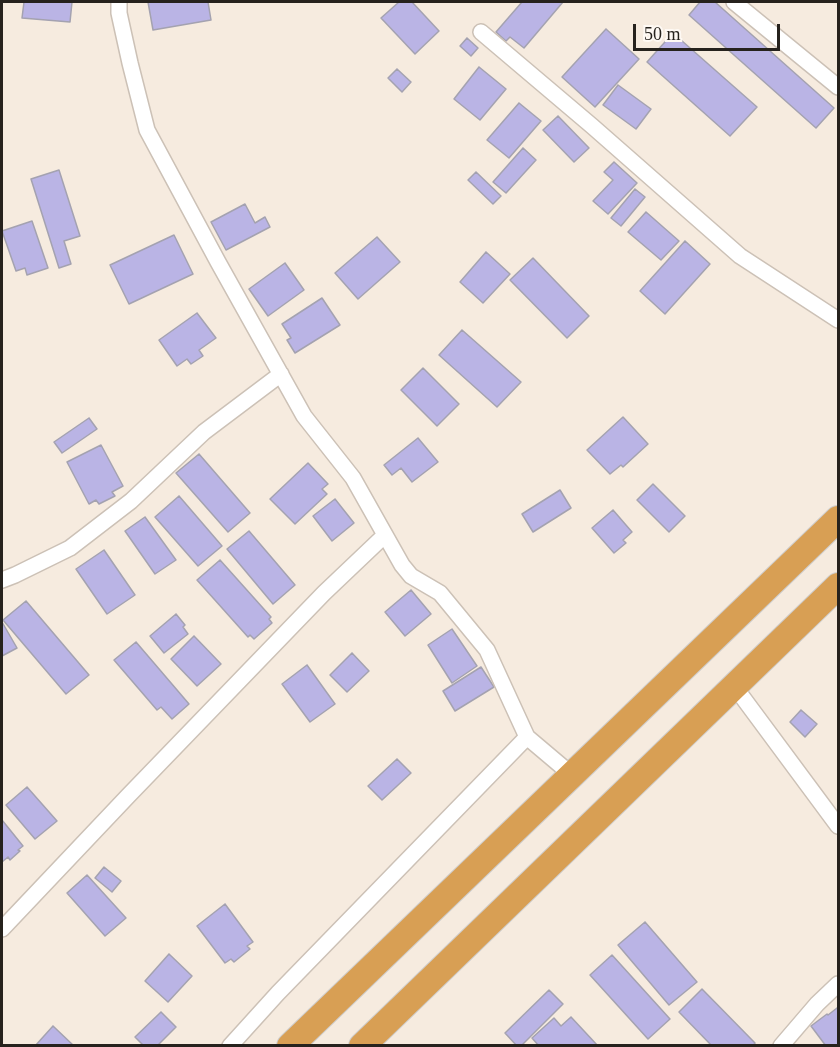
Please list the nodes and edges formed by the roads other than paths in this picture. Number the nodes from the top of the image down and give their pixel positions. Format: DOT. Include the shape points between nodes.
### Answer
graph roads {
  1 [pos="119,2"];
  2 [pos="734,2"];
  3 [pos="481,32"];
  4 [pos="838,87"];
  5 [pos="838,320"];
  6 [pos="281,374"];
  7 [pos="838,519"];
  8 [pos="385,535"];
  9 [pos="2,579"];
  10 [pos="838,586"];
  11 [pos="735,687"];
  12 [pos="527,737"];
  13 [pos="572,775"];
  14 [pos="838,826"];
  15 [pos="2,929"];
  16 [pos="838,984"];
  17 [pos="230,1046"];
  18 [pos="290,1046"];
  19 [pos="362,1046"];
  20 [pos="781,1046"];
  1 -- 6 [label="street" via="147,130"];
  2 -- 4 [label="street"];
  3 -- 5 [label="street" via="740,256"];
  6 -- 8 [label="street" via="304,416 353,478"];
  6 -- 9 [label="street" via="204,432 131,501 70,548"];
  7 -- 13 [label="highway"];
  8 -- 12 [label="street" via="411,576 440,593 487,650"];
  8 -- 15 [label="street" via="324,593"];
  10 -- 11 [label="highway"];
  11 -- 14 [label="street"];
  11 -- 19 [label="highway"];
  12 -- 13 [label="street"];
  12 -- 17 [label="street"];
  13 -- 18 [label="highway"];
  16 -- 20 [label="street"];
}
